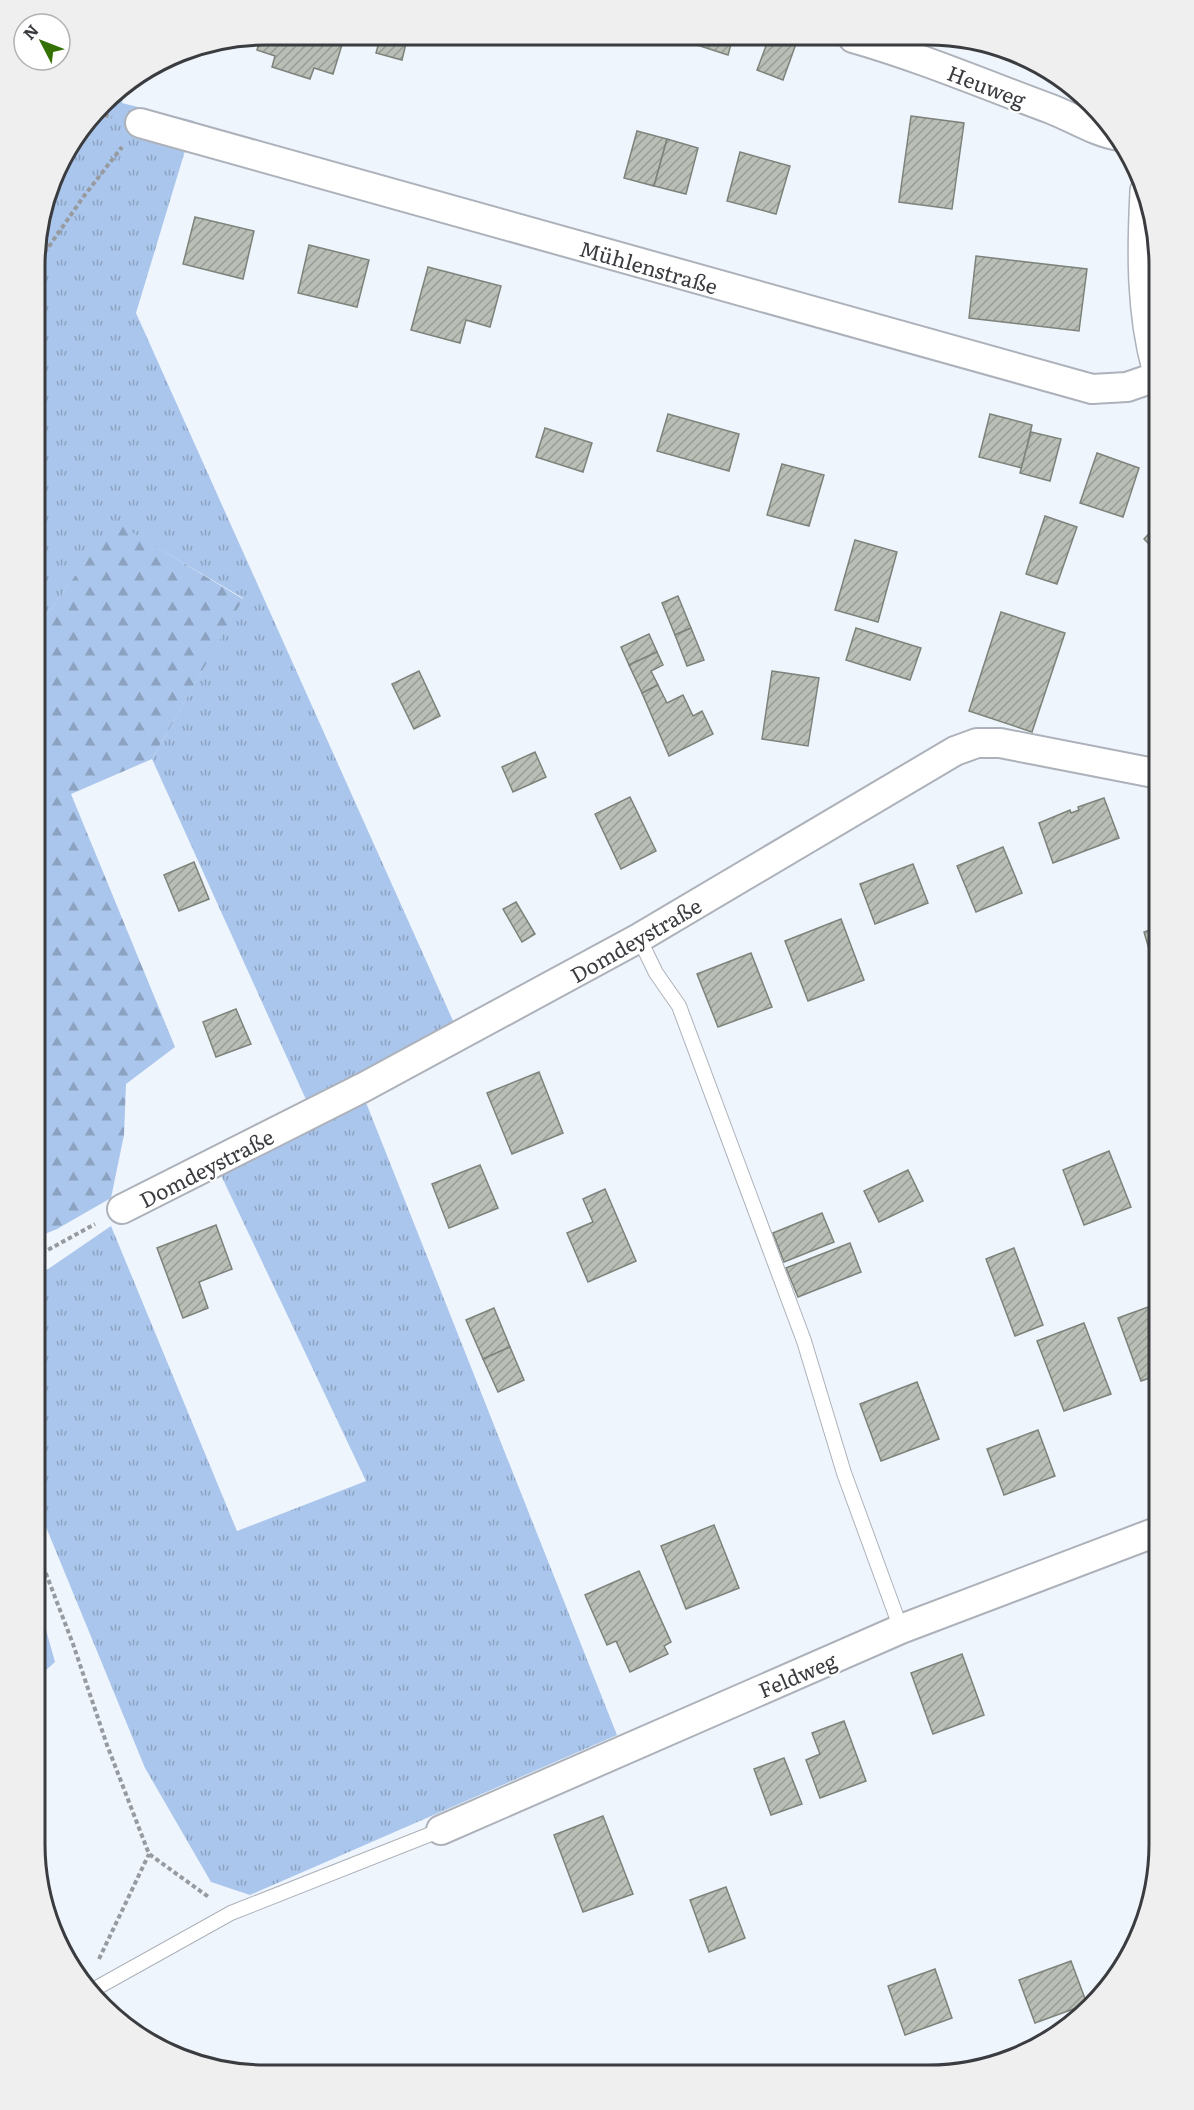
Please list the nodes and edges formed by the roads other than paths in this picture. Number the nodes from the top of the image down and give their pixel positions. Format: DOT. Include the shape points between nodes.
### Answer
graph roads {
  1 [pos="878,45"];
  2 [pos="140,123"];
  3 [pos="1104,133"];
  4 [pos="1145,225"];
  5 [pos="1149,319"];
  6 [pos="1149,380"];
  7 [pos="1149,772"];
  8 [pos="639,938"];
  9 [pos="122,1209"];
  10 [pos="1149,1535"];
  11 [pos="901,1629"];
  12 [pos="441,1830"];
  13 [pos="98,1988"];
  1 -- 3 [label="street, Heuweg"];
  2 -- 6 [label="street, Mühlenstraße" via="1092,389 1127,387"];
  4 -- 5 [label="main road"];
  7 -- 8 [label="street, Domdeystraße" via="977,742 955,751"];
  8 -- 9 [label="street, Domdeystraße" via="364,1087"];
  8 -- 11 [label="lane" via="656,973 679,1006 804,1341 844,1473"];
  10 -- 11 [label="street, Feldweg"];
  11 -- 12 [label="street, Feldweg"];
  12 -- 13 [label="lane" via="231,1913"];
}
